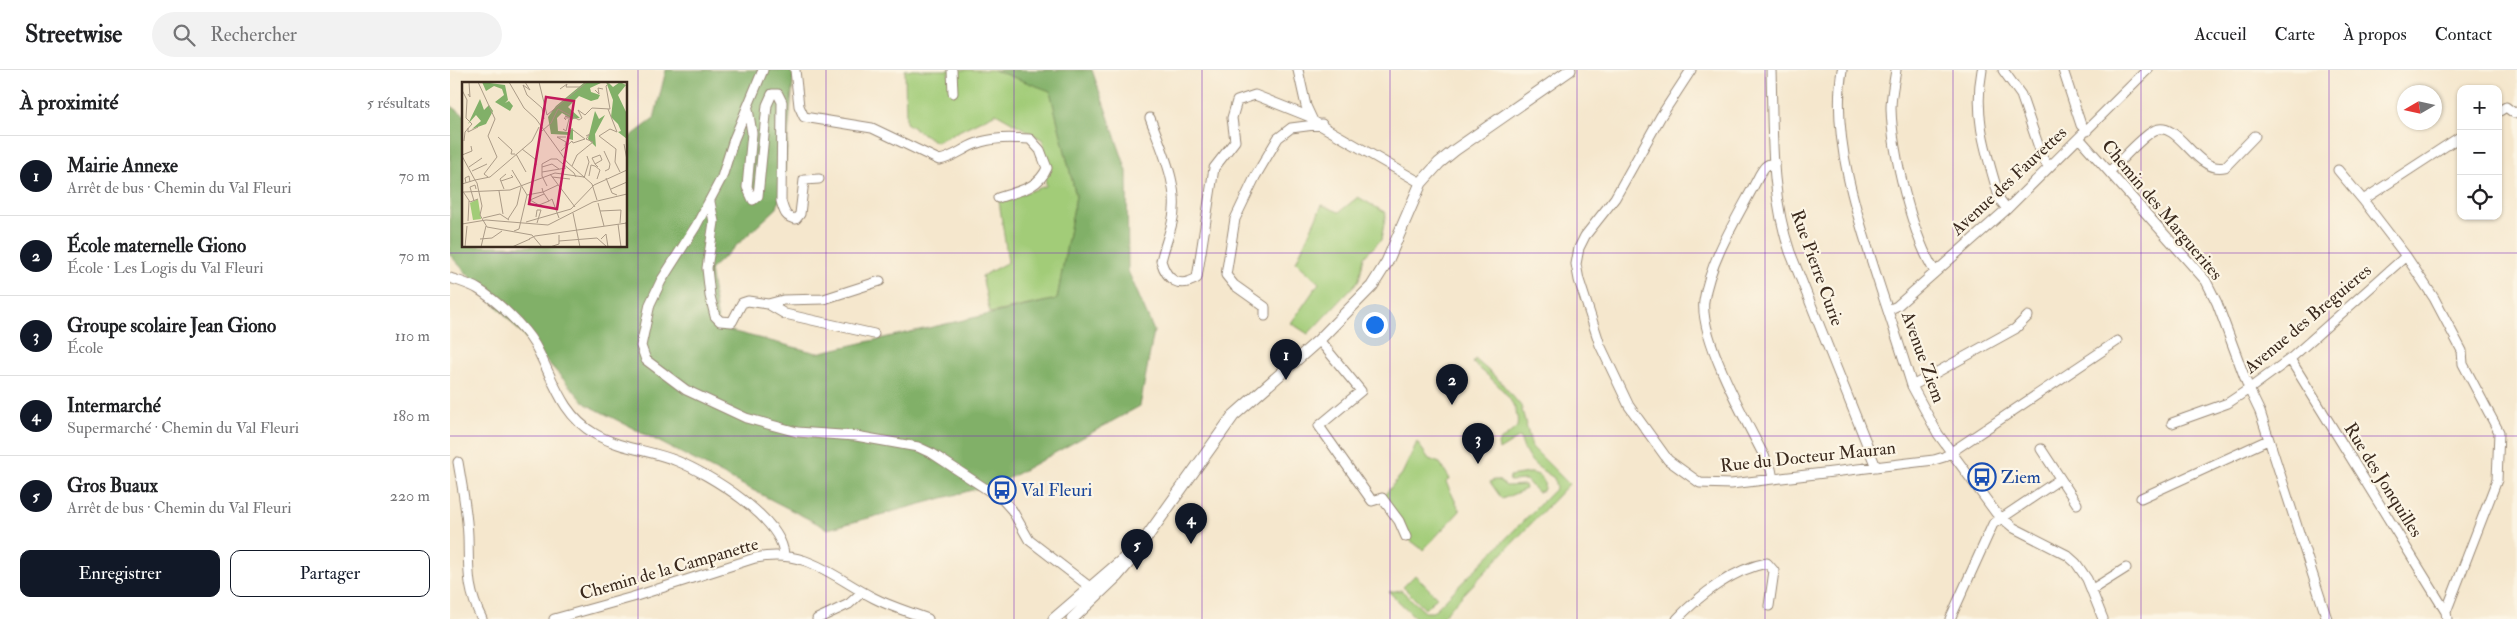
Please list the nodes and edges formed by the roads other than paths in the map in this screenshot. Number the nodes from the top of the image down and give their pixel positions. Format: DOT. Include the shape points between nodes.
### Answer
graph roads {
  1 [pos="763,70"];
  2 [pos="795,70"];
  3 [pos="952,70"];
  4 [pos="1298,70"];
  5 [pos="1570,70"];
  6 [pos="1691,70"];
  7 [pos="1771,70"];
  8 [pos="1842,70"];
  9 [pos="1896,70"];
  10 [pos="1982,70"];
  11 [pos="2003,70"];
  12 [pos="2063,70"];
  13 [pos="2147,70"];
  14 [pos="953,93"];
  15 [pos="748,109"];
  16 [pos="2502,110"];
  17 [pos="2516,115"];
  18 [pos="1310,117"];
  19 [pos="1150,118"];
  20 [pos="1322,124"];
  21 [pos="2087,131"];
  22 [pos="2256,136"];
  23 [pos="2079,138"];
  24 [pos="2457,139"];
  25 [pos="1775,163"];
  26 [pos="2049,167"];
  27 [pos="2338,170"];
  28 [pos="2110,171"];
  29 [pos="819,179"];
  30 [pos="1421,183"];
  31 [pos="998,198"];
  32 [pos="2363,200"];
  33 [pos="710,202"];
  34 [pos="2007,208"];
  35 [pos="2406,256"];
  36 [pos="1935,272"];
  37 [pos="450,278"];
  38 [pos="880,281"];
  39 [pos="768,304"];
  40 [pos="1888,310"];
  41 [pos="1265,316"];
  42 [pos="2028,316"];
  43 [pos="874,334"];
  44 [pos="1318,340"];
  45 [pos="2117,341"];
  46 [pos="2290,360"];
  47 [pos="1912,386"];
  48 [pos="2249,389"];
  49 [pos="2172,423"];
  50 [pos="2268,440"];
  51 [pos="2041,449"];
  52 [pos="1952,452"];
  53 [pos="458,462"];
  54 [pos="1876,467"];
  55 [pos="1773,478"];
  56 [pos="2060,479"];
  57 [pos="2141,498"];
  58 [pos="2077,504"];
  59 [pos="2001,518"];
  60 [pos="1406,537"];
  61 [pos="784,555"];
  62 [pos="2126,568"];
  63 [pos="2091,590"];
  64 [pos="1095,591"];
  65 [pos="862,592"];
  66 [pos="1769,606"];
  67 [pos="2446,616"];
  68 [pos="2100,618"];
  69 [pos="482,619"];
  70 [pos="554,619"];
  71 [pos="817,619"];
  72 [pos="928,619"];
  73 [pos="1054,619"];
  74 [pos="1072,619"];
  75 [pos="1677,619"];
  76 [pos="1950,619"];
  77 [pos="2327,619"];
  1 -- 15 [label="street"];
  2 -- 31 [label="street" via="799,106 804,117 872,128 939,160 948,159 974,144 1005,137 1030,139 1040,150 1047,168 1042,179 1030,187"];
  3 -- 14 [label="street"];
  4 -- 18 [label="street"];
  5 -- 30 [label="street" via="1455,150"];
  6 -- 55 [label="street, Rue du Docteur Mauran" via="1615,198 1585,236 1576,264 1578,280 1600,345 1628,406 1668,460 1700,482 1731,484"];
  7 -- 25 [label="street, Rue Pierre Curie"];
  8 -- 40 [label="street, Avenue Ziem" via="1839,104 1846,164 1860,224"];
  9 -- 36 [label="street" via="1891,110 1896,146 1910,208"];
  10 -- 34 [label="street" via="1978,94 1981,131 2000,200"];
  11 -- 26 [label="street" via="2021,95 2043,159"];
  12 -- 21 [label="street" via="2081,125"];
  13 -- 21 [label="street, Avenue des Fauvettes"];
  15 -- 29 [label="street" via="752,133 747,187 753,200 758,196 767,105 772,94 778,94 782,102 781,202 784,213 796,218 800,214 804,180"];
  15 -- 33 [label="street"];
  16 -- 17 [label="street" via="2506,107"];
  18 -- 19 [label="street" via="1255,95 1237,101 1232,118 1235,141 1214,168 1197,278 1188,283 1176,283 1169,278 1161,260 1175,206 1168,166"];
  18 -- 20 [label="street"];
  20 -- 30 [label="street"];
  20 -- 41 [label="street" via="1291,128 1278,138 1235,219 1226,275 1234,285 1265,307"];
  21 -- 23 [label="street, Avenue des Fauvettes"];
  22 -- 28 [label="street" via="2225,167 2218,169 2208,165 2170,131 2161,128 2150,134"];
  23 -- 26 [label="street, Avenue des Fauvettes"];
  23 -- 28 [label="street, Chemin des Marguerites"];
  24 -- 32 [label="street"];
  25 -- 54 [label="street, Rue Pierre Curie" via="1775,192 1784,234"];
  25 -- 55 [label="street" via="1764,167 1759,176 1713,267 1704,301 1712,345"];
  26 -- 34 [label="street, Avenue des Fauvettes"];
  27 -- 32 [label="street"];
  28 -- 48 [label="street, Chemin des Marguerites" via="2206,280"];
  30 -- 44 [label="street" via="1378,277"];
  32 -- 35 [label="street"];
  33 -- 39 [label="street" via="714,222 707,268 715,316 720,321 732,322 742,303 748,300"];
  33 -- 64 [label="street" via="650,304 641,346 646,360 686,390 746,418 798,432 856,436 904,444 933,454 1003,500 1038,548"];
  34 -- 36 [label="street, Avenue des Fauvettes"];
  35 -- 46 [label="street, Avenue des Breguieres"];
  35 -- 67 [label="street" via="2434,298 2462,351 2463,364 2499,432 2497,480"];
  36 -- 40 [label="street, Avenue des Fauvettes" via="1897,306"];
  37 -- 61 [label="street" via="477,288 526,332 553,387 576,420 611,443 678,461 741,498 782,540"];
  38 -- 39 [label="street" via="824,299 783,300"];
  39 -- 43 [label="street" via="785,314"];
  40 -- 47 [label="street, Avenue Ziem"];
  42 -- 47 [label="street" via="2015,329"];
  44 -- 60 [label="street" via="1361,391 1319,426 1372,501 1382,498"];
  44 -- 64 [label="street" via="1234,416 1148,538"];
  45 -- 52 [label="street, Rue du Docteur Mauran"];
  46 -- 48 [label="street, Avenue des Breguieres"];
  46 -- 67 [label="street, Rue des Jonquilles"];
  47 -- 52 [label="street, Avenue Ziem" via="1929,420"];
  48 -- 49 [label="street" via="2228,403"];
  48 -- 50 [label="street, Avenue des Breguieres"];
  50 -- 57 [label="street"];
  50 -- 77 [label="street, Avenue des Breguieres"];
  51 -- 56 [label="street"];
  52 -- 54 [label="street, Rue du Docteur Mauran" via="1934,460"];
  52 -- 59 [label="street, Avenue Ziem"];
  53 -- 69 [label="street" via="468,536 469,583"];
  54 -- 55 [label="street, Rue du Docteur Mauran"];
  56 -- 58 [label="street"];
  56 -- 59 [label="street"];
  59 -- 63 [label="street, Avenue Ziem" via="2067,555 2081,570"];
  59 -- 76 [label="street" via="1993,524"];
  61 -- 65 [label="street, Chemin de la Campanette" via="813,562"];
  61 -- 70 [label="street, Chemin de la Campanette" via="755,558"];
  62 -- 63 [label="street"];
  63 -- 68 [label="street, Avenue Ziem"];
  64 -- 73 [label="street"];
  64 -- 74 [label="street"];
  65 -- 71 [label="street" via="844,607"];
  65 -- 72 [label="street, Chemin de la Campanette"];
  66 -- 75 [label="street" via="1774,572 1767,563 1752,566 1710,591"];
}
